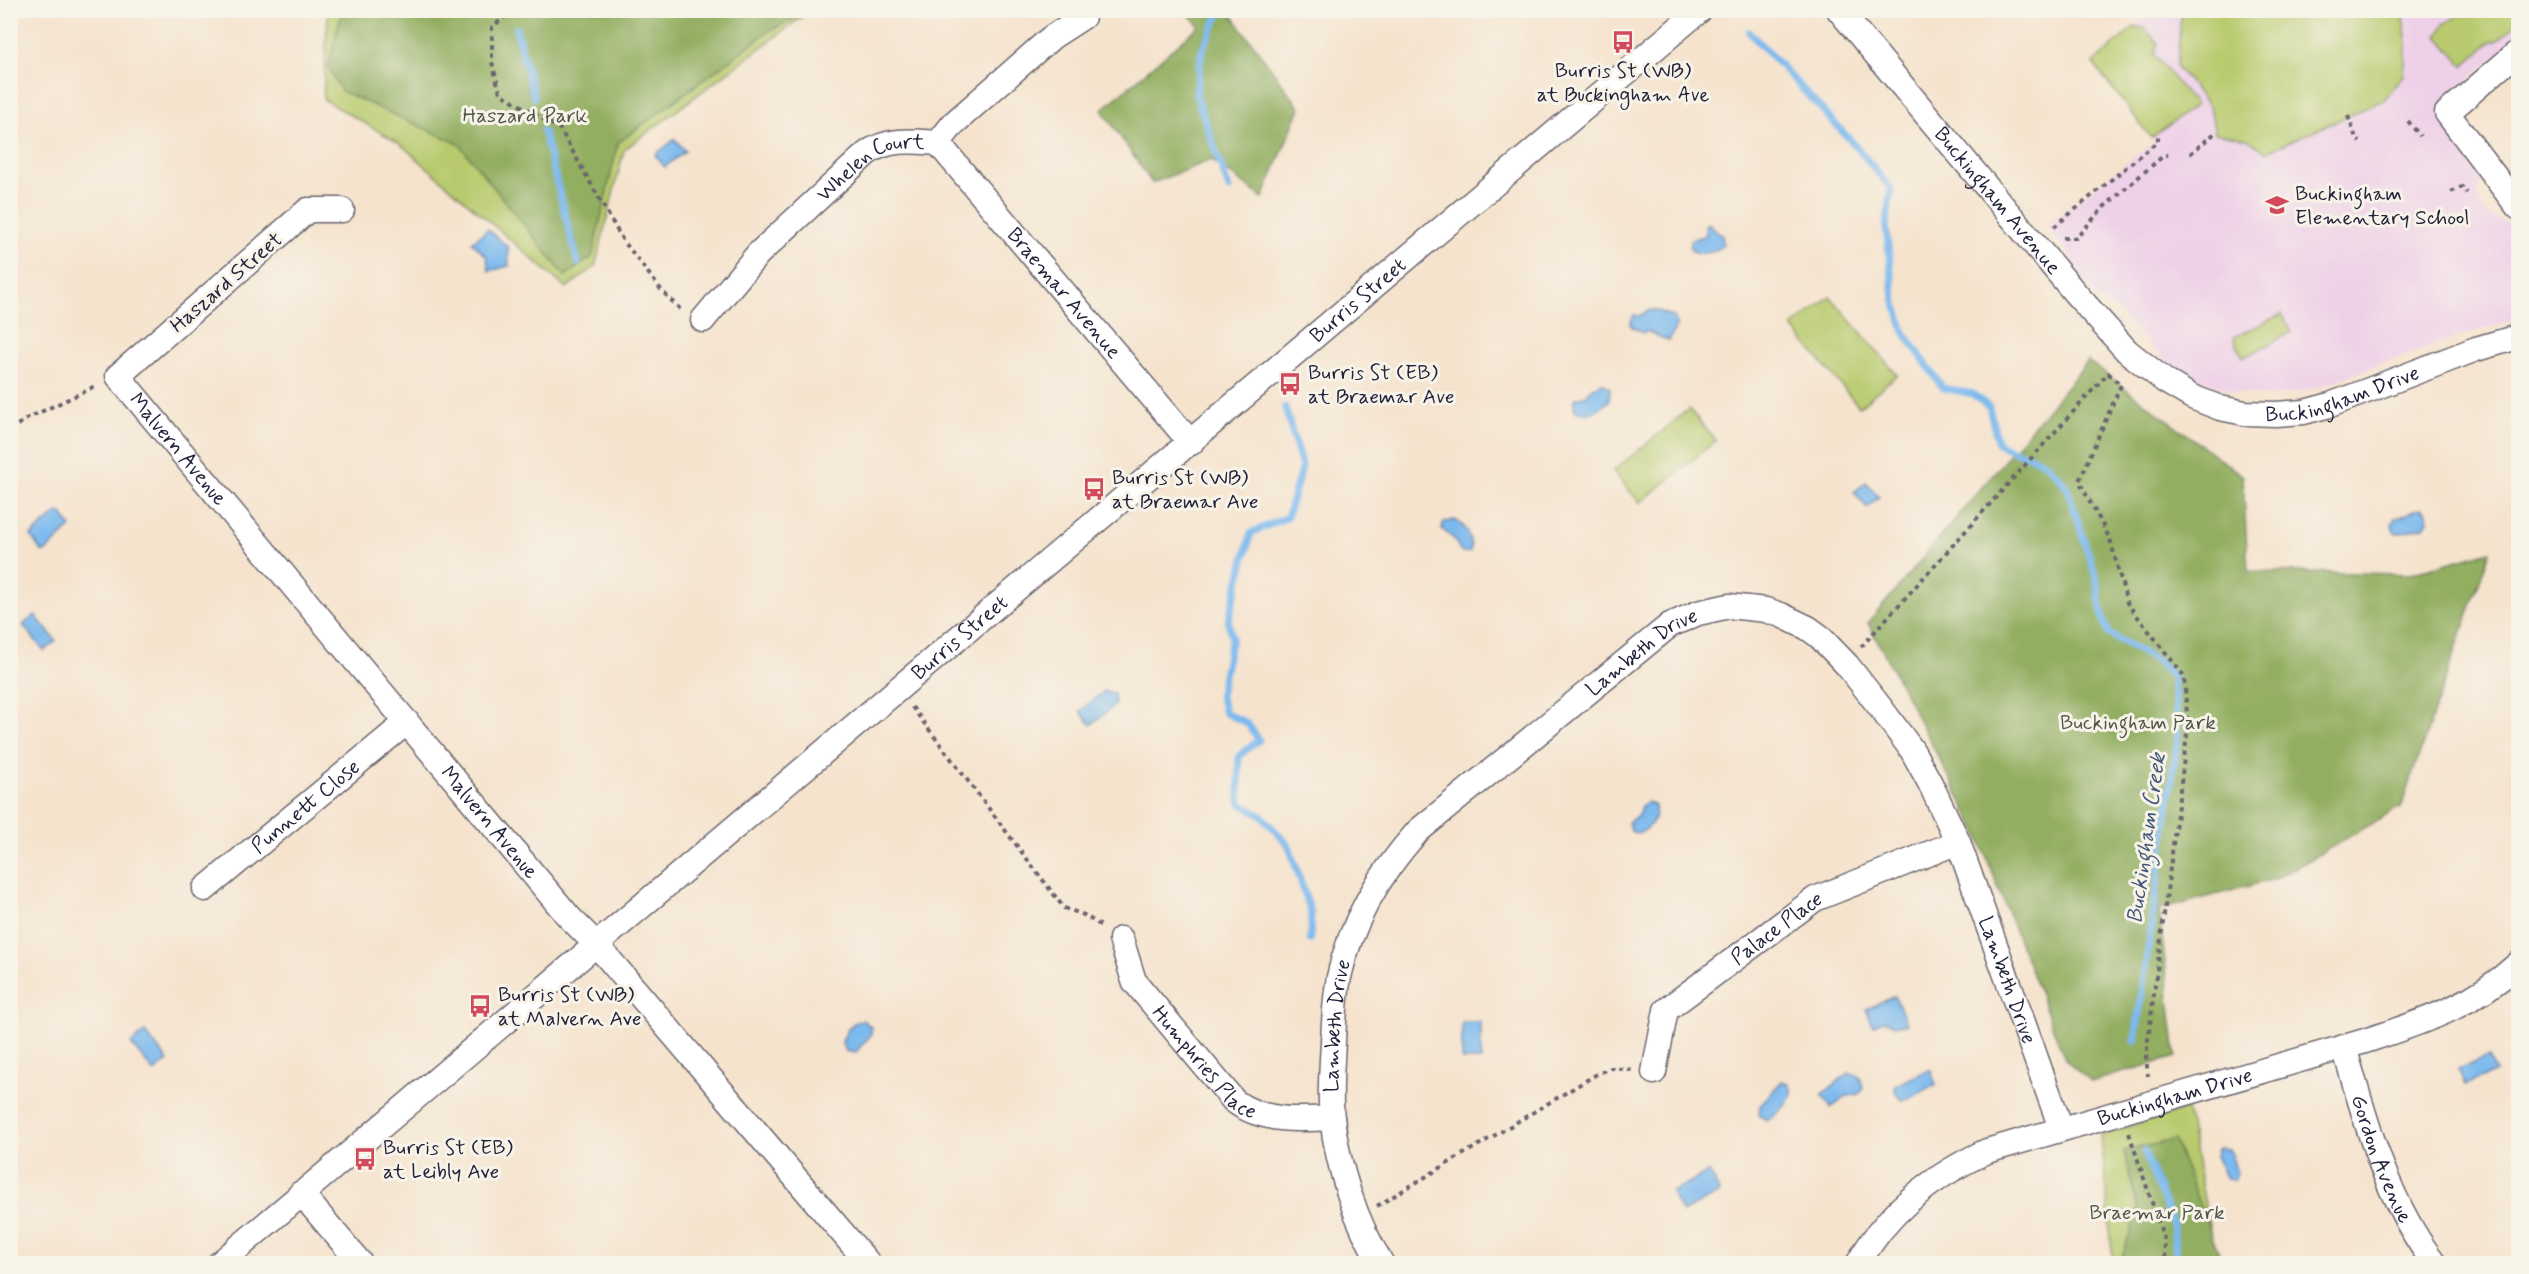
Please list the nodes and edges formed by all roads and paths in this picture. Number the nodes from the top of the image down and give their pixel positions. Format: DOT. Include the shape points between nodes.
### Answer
graph roads {
  1 [pos="514,10"];
  2 [pos="1700,10"];
  3 [pos="1839,10"];
  4 [pos="1083,17"];
  5 [pos="2518,52"];
  6 [pos="2348,116"];
  7 [pos="2408,122"];
  8 [pos="2158,133"];
  9 [pos="2215,133"];
  10 [pos="2420,136"];
  11 [pos="2360,142"];
  12 [pos="938,143"];
  13 [pos="2190,154"];
  14 [pos="2168,155"];
  15 [pos="2451,192"];
  16 [pos="2467,193"];
  17 [pos="2513,200"];
  18 [pos="342,210"];
  19 [pos="2054,227"];
  20 [pos="2063,238"];
  21 [pos="703,320"];
  22 [pos="2518,337"];
  23 [pos="2127,351"];
  24 [pos="2108,373"];
  25 [pos="118,376"];
  26 [pos="2165,381"];
  27 [pos="10,430"];
  28 [pos="1191,443"];
  29 [pos="1859,648"];
  30 [pos="910,705"];
  31 [pos="407,722"];
  32 [pos="1958,842"];
  33 [pos="205,890"];
  34 [pos="1121,939"];
  35 [pos="596,944"];
  36 [pos="2518,964"];
  37 [pos="2344,1047"];
  38 [pos="1653,1072"];
  39 [pos="2148,1076"];
  40 [pos="1332,1118"];
  41 [pos="2061,1128"];
  42 [pos="2129,1132"];
  43 [pos="301,1193"];
  44 [pos="1372,1209"];
  45 [pos="219,1263"];
  46 [pos="361,1263"];
  47 [pos="869,1263"];
  48 [pos="1382,1263"];
  49 [pos="1858,1263"];
  50 [pos="2166,1263"];
  51 [pos="2435,1263"];
  1 -- 21 [label="path" via="492,27 492,62 500,93 560,129 622,239 662,291 690,318"];
  2 -- 28 [label="street, Burris Street"];
  3 -- 23 [label="street, Buckingham Avenue"];
  4 -- 12 [label="street, Whelen Court" via="1052,37 954,123"];
  5 -- 17 [label="street" via="2447,113"];
  6 -- 11 [label="path"];
  7 -- 10 [label="path"];
  8 -- 19 [label="path" via="2158,141"];
  9 -- 13 [label="path"];
  12 -- 21 [label="street, Whelen Court" via="898,142 866,154 765,246"];
  12 -- 28 [label="street, Braemar Avenue"];
  14 -- 20 [label="path" via="2104,207 2076,238"];
  15 -- 16 [label="path" via="2462,187"];
  18 -- 25 [label="street, Haszard Street" via="308,210"];
  22 -- 26 [label="street, Buckingham Drive" via="2304,412 2237,411 2192,397"];
  23 -- 24 [label="path"];
  23 -- 26 [label="street, Buckingham Avenue"];
  24 -- 29 [label="path"];
  24 -- 39 [label="path" via="2121,385 2079,481 2110,539 2127,603 2184,676 2188,727 2146,1056"];
  25 -- 27 [label="path"];
  25 -- 31 [label="street, Malvern Avenue"];
  28 -- 35 [label="street, Burris Street"];
  30 -- 34 [label="path" via="1064,908 1084,915"];
  31 -- 33 [label="street, Punnett Close"];
  31 -- 35 [label="street, Malvern Avenue" via="569,917"];
  32 -- 38 [label="street, Palace Place" via="1815,899 1666,1010"];
  32 -- 40 [label="street, Lambeth Drive" via="1912,750 1847,665 1819,636 1781,615 1745,607 1713,609 1684,618 1670,625 1418,831 1393,858 1360,917 1339,977 1333,1037"];
  32 -- 41 [label="street, Lambeth Drive"];
  34 -- 40 [label="street, Humphries Place" via="1134,981 1242,1108 1263,1116"];
  35 -- 43 [label="street, Burris Street"];
  35 -- 47 [label="street, Malvern Avenue"];
  36 -- 37 [label="street, Buckingham Drive" via="2490,988 2451,1011"];
  37 -- 41 [label="street, Buckingham Drive"];
  37 -- 51 [label="street, Gordon Avenue" via="2392,1194"];
  38 -- 44 [label="path" via="1611,1068 1597,1074"];
  40 -- 48 [label="street, Lambeth Drive" via="1353,1202"];
  41 -- 49 [label="street, Buckingham Drive" via="1987,1151 1939,1177 1883,1227"];
  42 -- 50 [label="path" via="2164,1239"];
  43 -- 45 [label="street, Burris Street"];
  43 -- 46 [label="street"];
}
